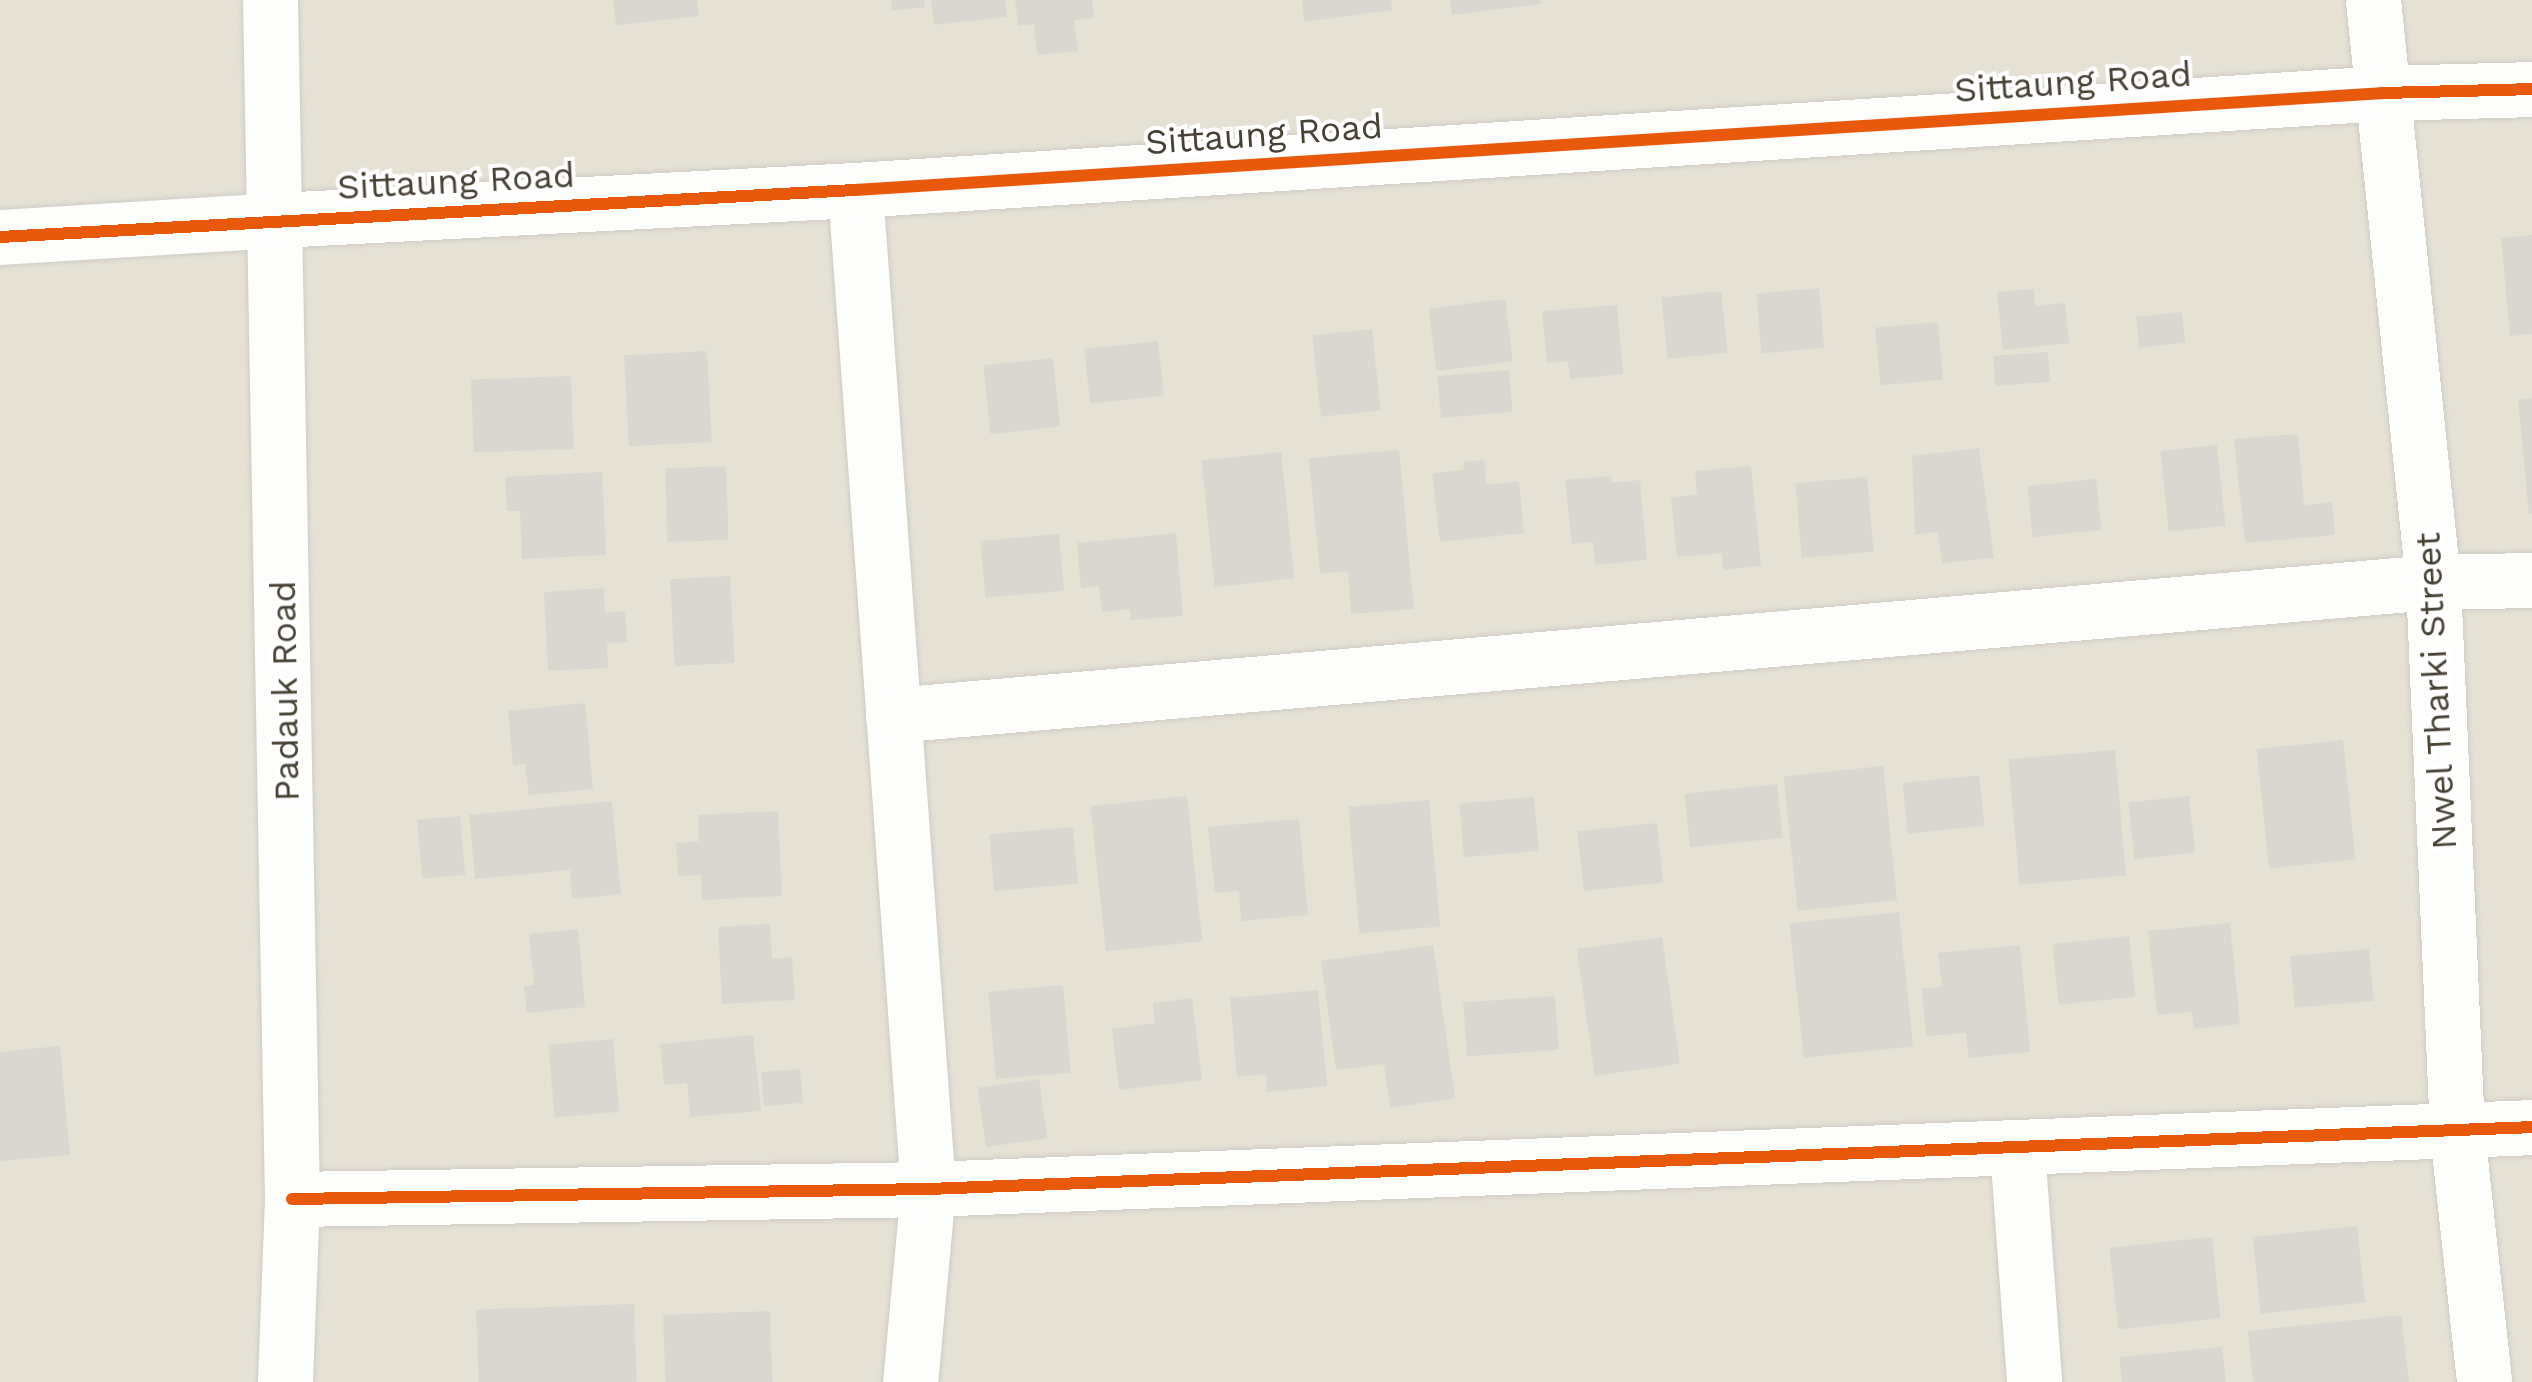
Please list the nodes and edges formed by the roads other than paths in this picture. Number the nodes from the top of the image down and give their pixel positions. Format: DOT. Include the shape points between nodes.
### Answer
graph roads {
  1 [pos="270,0"];
  2 [pos="2373,0"];
  3 [pos="2532,90"];
  4 [pos="2383,92"];
  5 [pos="856,190"];
  6 [pos="278,220"];
  7 [pos="0,237"];
  8 [pos="2532,580"];
  9 [pos="2433,582"];
  10 [pos="894,714"];
  11 [pos="2532,1127"];
  12 [pos="2457,1132"];
  13 [pos="2017,1148"];
  14 [pos="928,1189"];
  15 [pos="292,1199"];
  16 [pos="286,1382"];
  17 [pos="910,1382"];
  18 [pos="2034,1382"];
  19 [pos="2484,1382"];
  1 -- 6 [label="street, Padauk Road"];
  2 -- 4 [label="street, Nwel Tharki Street"];
  3 -- 4 [label="street, Sittaung Road"];
  4 -- 5 [label="street, Sittaung Road"];
  4 -- 9 [label="street, Nwel Tharki Street"];
  5 -- 6 [label="street, Sittaung Road"];
  5 -- 10 [label="street"];
  6 -- 7 [label="street, Sittaung Road"];
  6 -- 15 [label="street, Padauk Road"];
  8 -- 9 [label="street"];
  9 -- 10 [label="street"];
  9 -- 12 [label="street, Nwel Tharki Street"];
  10 -- 14 [label="street"];
  11 -- 12 [label="street"];
  12 -- 13 [label="street"];
  12 -- 19 [label="street, Nwel Tharki Street"];
  13 -- 14 [label="street"];
  13 -- 18 [label="street"];
  14 -- 15 [label="street"];
  14 -- 17 [label="street"];
  15 -- 16 [label="street, Padauk Road"];
}
